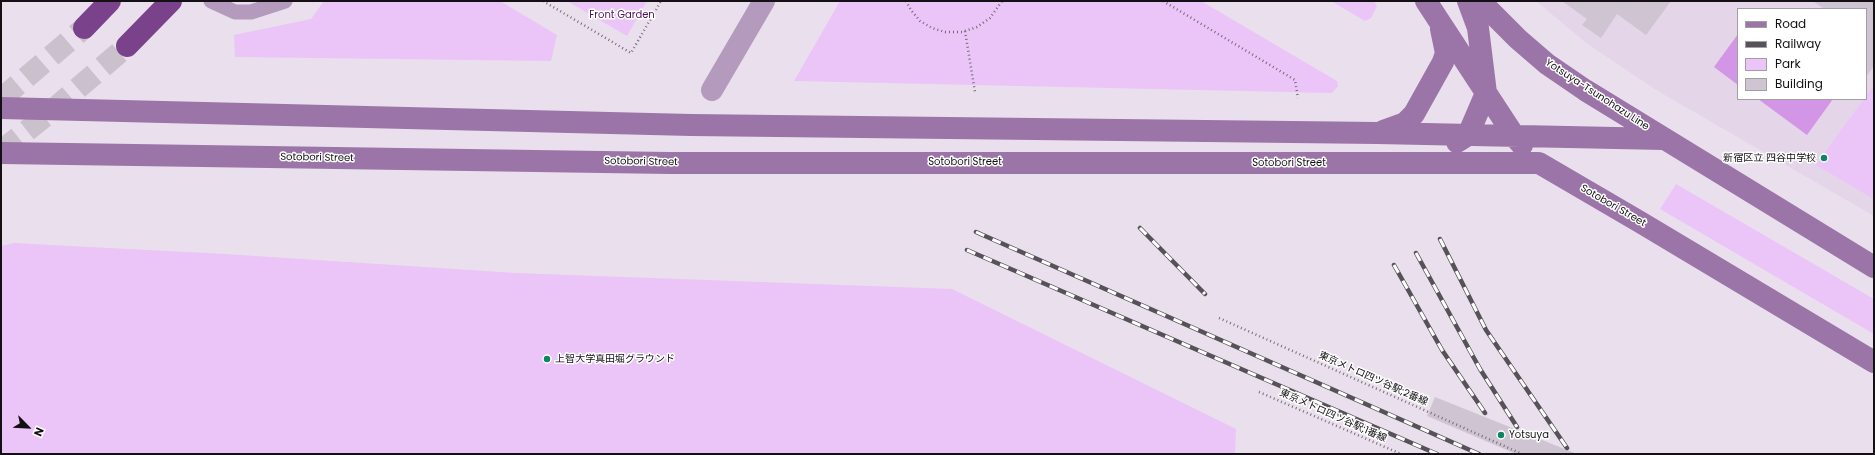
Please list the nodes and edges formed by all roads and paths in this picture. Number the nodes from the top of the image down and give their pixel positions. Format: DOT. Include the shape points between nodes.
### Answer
graph roads {
  1 [pos="110,1"];
  2 [pos="171,1"];
  3 [pos="210,1"];
  4 [pos="286,1"];
  5 [pos="543,1"];
  6 [pos="661,1"];
  7 [pos="764,1"];
  8 [pos="906,1"];
  9 [pos="1002,1"];
  10 [pos="1163,1"];
  11 [pos="1426,1"];
  12 [pos="1468,1"];
  13 [pos="1480,1"];
  14 [pos="1440,22"];
  15 [pos="84,28"];
  16 [pos="965,31"];
  17 [pos="126,46"];
  18 [pos="712,90"];
  19 [pos="975,92"];
  20 [pos="1486,93"];
  21 [pos="1298,98"];
  22 [pos="1,108"];
  23 [pos="1377,133"];
  24 [pos="1468,135"];
  25 [pos="1515,137"];
  26 [pos="1663,139"];
  27 [pos="1,153"];
  28 [pos="1424,162"];
  29 [pos="1539,164"];
  30 [pos="1874,267"];
  31 [pos="1219,318"];
  32 [pos="1874,362"];
  33 [pos="1259,392"];
  34 [pos="1401,454"];
  35 [pos="1522,454"];
  1 -- 15 [label="highway"];
  2 -- 17 [label="highway"];
  3 -- 4 [label="lane" via="235,12 251,12"];
  5 -- 6 [label="path" via="631,53"];
  7 -- 18 [label="street"];
  8 -- 16 [label="path" via="920,20 932,28 945,32"];
  9 -- 16 [label="path" via="990,18"];
  10 -- 21 [label="path" via="1295,80"];
  11 -- 14 [label="main road"];
  12 -- 20 [label="main road" via="1478,28"];
  13 -- 26 [label="main road, Yotsuya-Tsunohazu Line" via="1547,64"];
  14 -- 20 [label="main road"];
  14 -- 23 [label="main road" via="1446,53 1414,114 1405,123"];
  16 -- 19 [label="path"];
  20 -- 24 [label="main road"];
  20 -- 25 [label="main road"];
  22 -- 23 [label="main road" via="691,125"];
  23 -- 24 [label="main road"];
  24 -- 25 [label="main road"];
  24 -- 28 [label="main road"];
  25 -- 26 [label="main road"];
  25 -- 29 [label="main road"];
  26 -- 30 [label="main road"];
  27 -- 28 [label="main road, Sotobori Street" via="669,163"];
  28 -- 29 [label="main road, Sotobori Street"];
  29 -- 32 [label="main road, Sotobori Street"];
  31 -- 35 [label="path, 東京メトロ四ツ谷駅;2番線"];
  33 -- 34 [label="path, 東京メトロ四ツ谷駅;1番線"];
}
